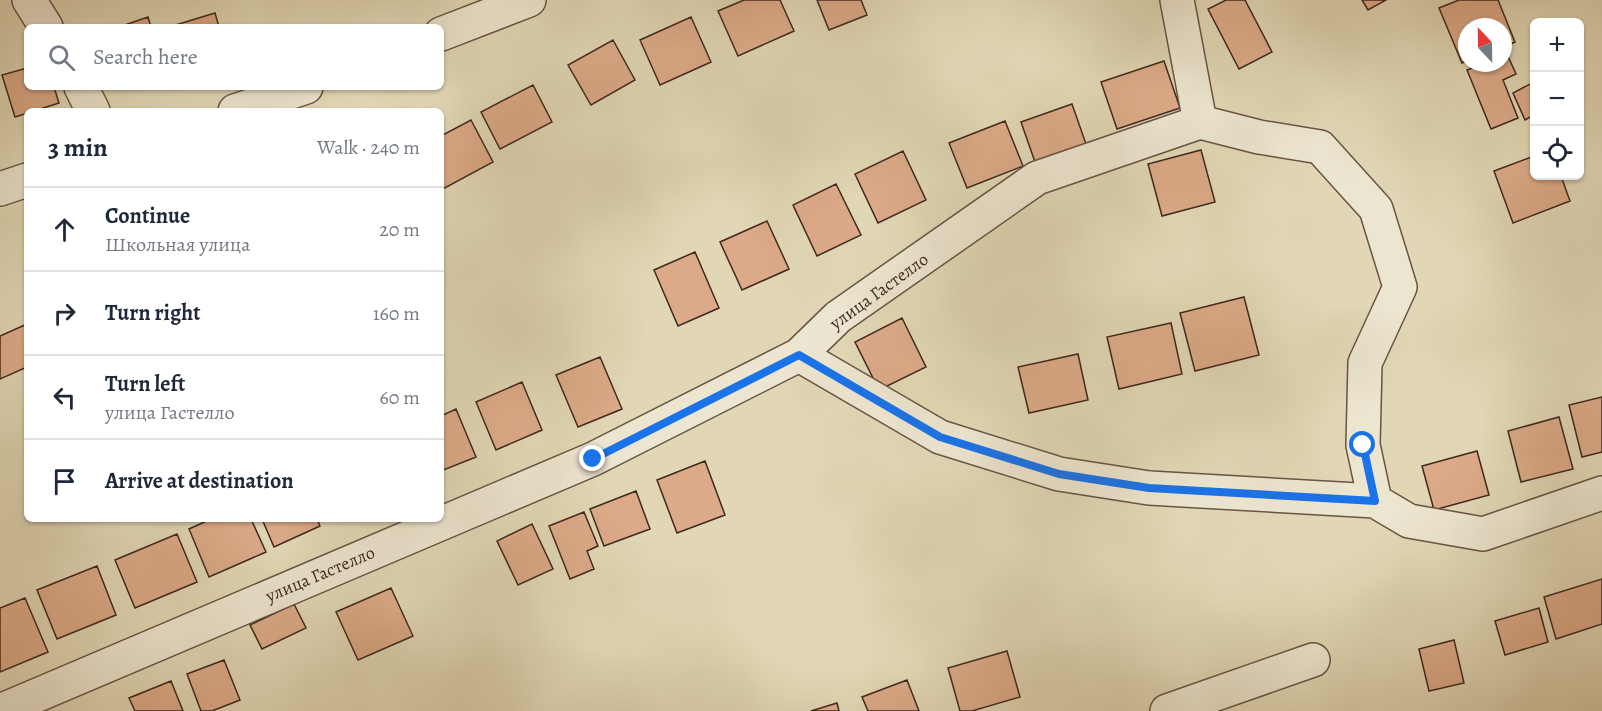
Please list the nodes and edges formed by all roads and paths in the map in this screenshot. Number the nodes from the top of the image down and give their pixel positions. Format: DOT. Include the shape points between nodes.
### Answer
graph roads {
  1 [pos="30,0"];
  2 [pos="529,0"];
  3 [pos="1177,0"];
  4 [pos="44,24"];
  5 [pos="444,33"];
  6 [pos="82,90"];
  7 [pos="297,90"];
  8 [pos="92,108"];
  9 [pos="244,108"];
  10 [pos="1200,122"];
  11 [pos="24,181"];
  12 [pos="0,189"];
  13 [pos="799,355"];
  14 [pos="1602,493"];
  15 [pos="1375,501"];
  16 [pos="1313,660"];
  17 [pos="0,711"];
  18 [pos="1167,711"];
  1 -- 4 [label="street"];
  2 -- 5 [label="street"];
  3 -- 10 [label="street"];
  6 -- 8 [label="street"];
  7 -- 9 [label="street"];
  10 -- 13 [label="street, улица Гастелло" via="1037,178 838,317"];
  10 -- 15 [label="street" via="1320,147 1376,209 1400,287 1365,363 1363,445"];
  11 -- 12 [label="street"];
  13 -- 15 [label="street" via="940,437 1059,474 1149,488"];
  13 -- 17 [label="street, улица Гастелло" via="593,459"];
  14 -- 15 [label="street" via="1483,534 1409,521"];
  16 -- 18 [label="street"];
}
